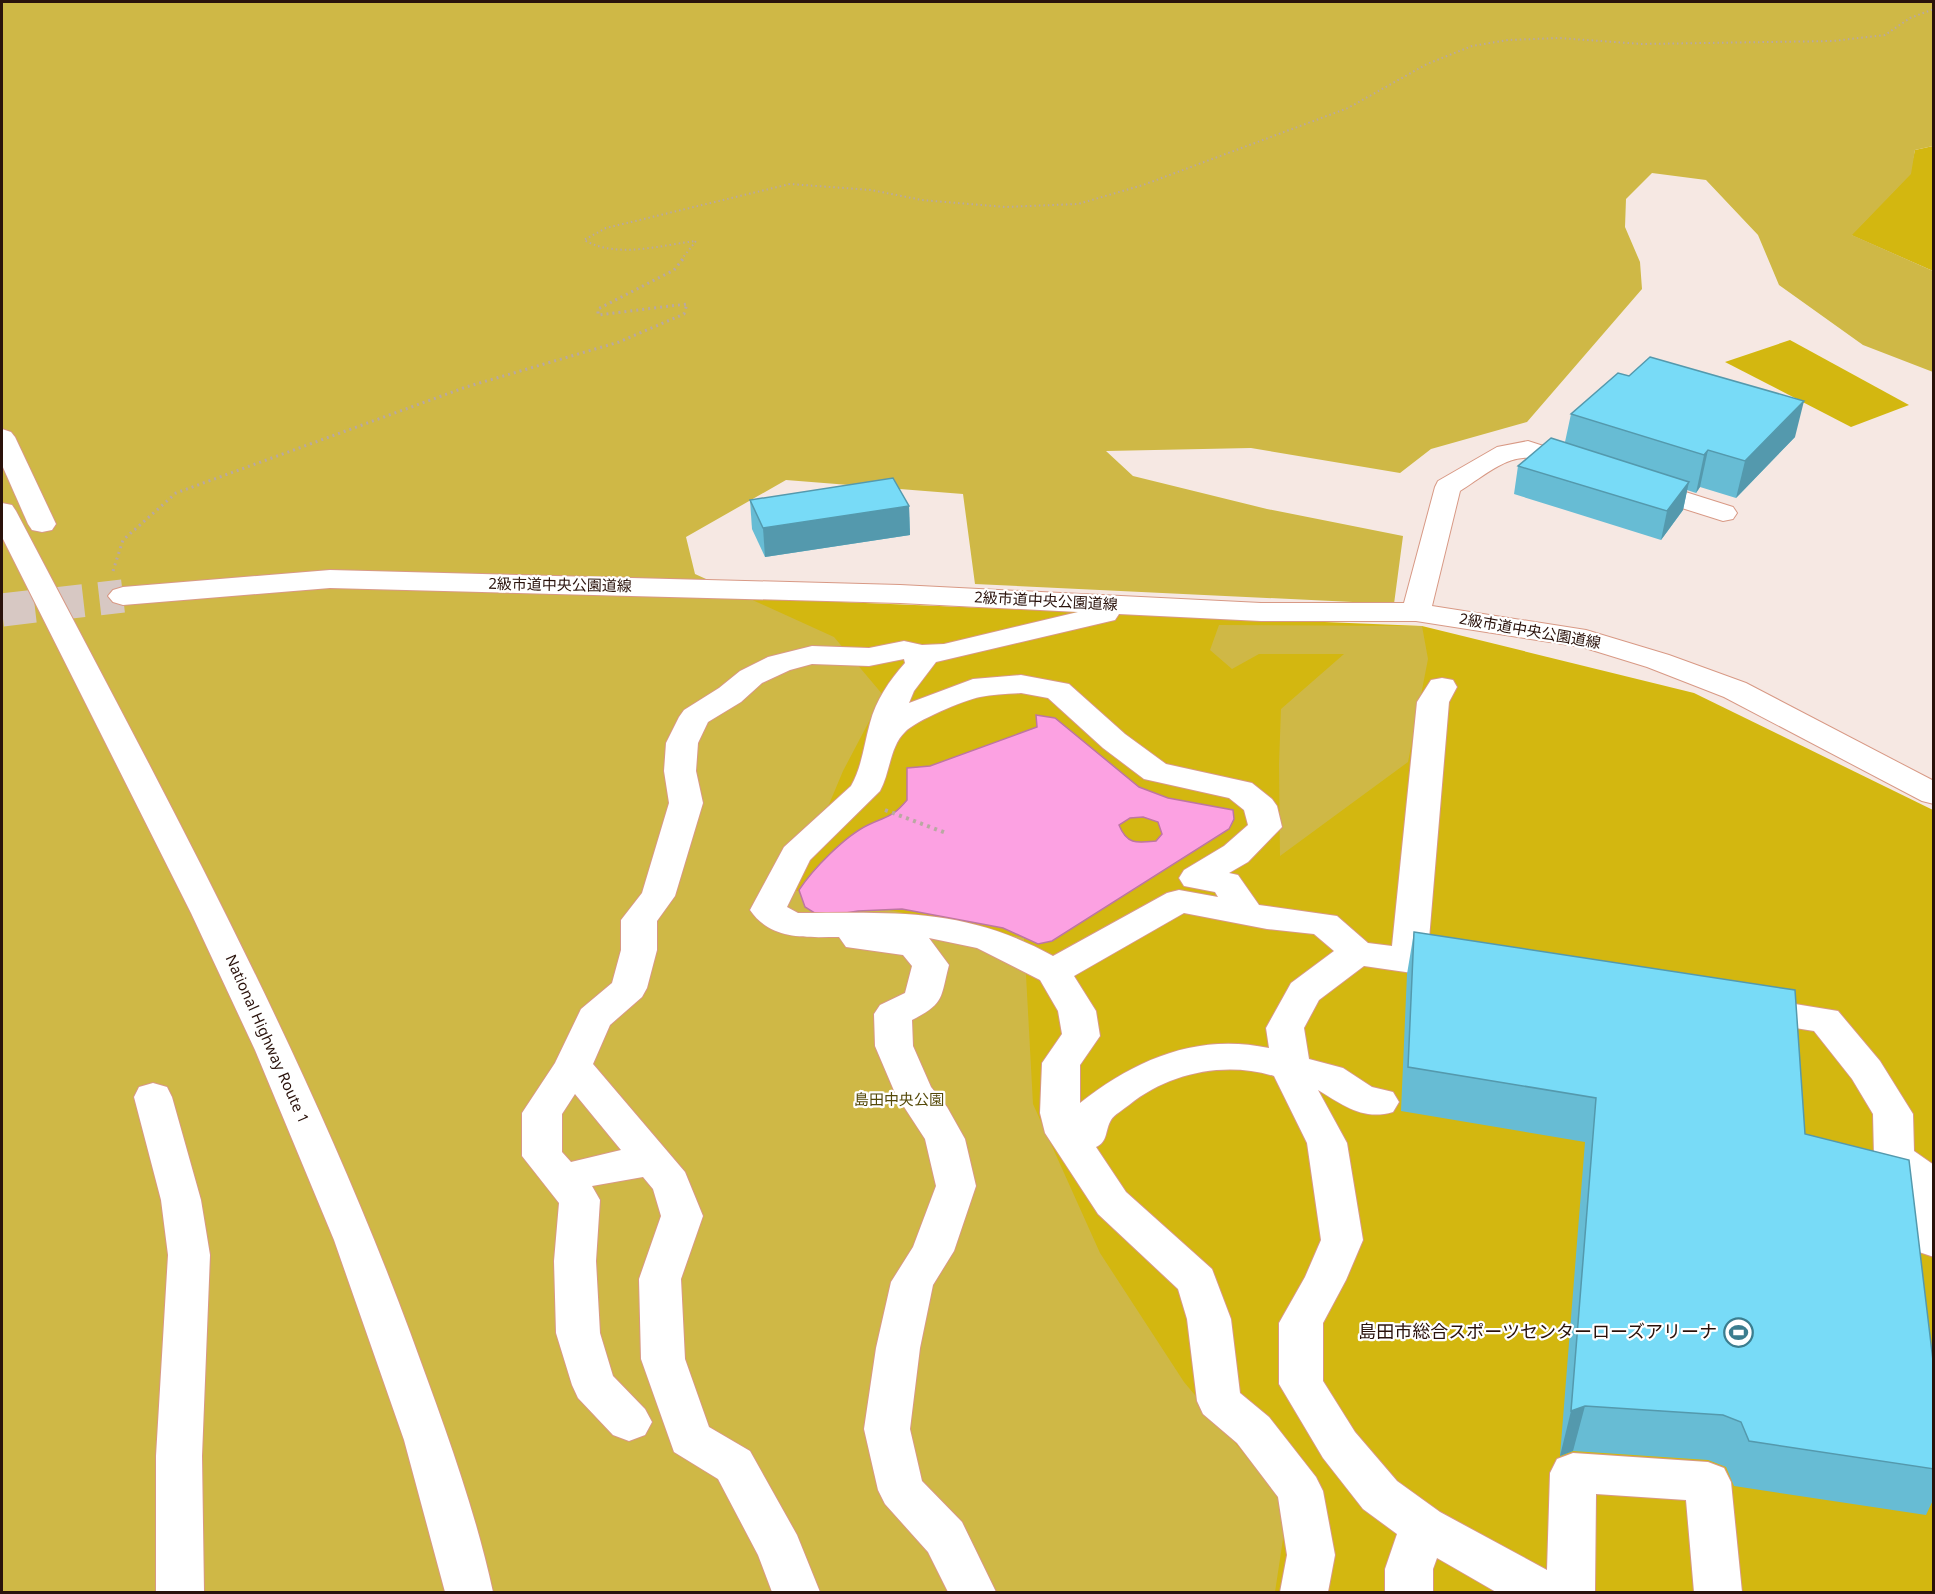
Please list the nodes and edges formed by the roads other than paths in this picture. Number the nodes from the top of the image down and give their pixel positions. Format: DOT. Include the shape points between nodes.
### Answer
graph roads {
  1 [pos="2,437"];
  2 [pos="2,512"];
  3 [pos="1723,513"];
  4 [pos="42,524"];
  5 [pos="117,588"];
  6 [pos="1416,612"];
  7 [pos="1105,614"];
  8 [pos="922,654"];
  9 [pos="1442,687"];
  10 [pos="880,746"];
  11 [pos="1934,794"];
  12 [pos="1188,890"];
  13 [pos="849,925"];
  14 [pos="1358,953"];
  15 [pos="1409,961"];
  16 [pos="1053,972"];
  17 [pos="1490,972"];
  18 [pos="1721,1005"];
  19 [pos="573,1066"];
  20 [pos="1292,1068"];
  21 [pos="153,1097"];
  22 [pos="1378,1102"];
  23 [pos="1070,1142"];
  24 [pos="654,1161"];
  25 [pos="562,1180"];
  26 [pos="1929,1180"];
  27 [pos="1934,1241"];
  28 [pos="629,1422"];
  29 [pos="1423,1526"];
  30 [pos="180,1593"];
  31 [pos="469,1593"];
  32 [pos="796,1593"];
  33 [pos="972,1593"];
  34 [pos="1304,1593"];
  35 [pos="1409,1593"];
  36 [pos="1549,1593"];
  37 [pos="1571,1593"];
  38 [pos="1718,1593"];
  1 -- 4 [label="main road"];
  2 -- 31 [label="main road, National Highway Route 1" via="204,903 274,1050 355,1240 427,1440"];
  3 -- 6 [label="main road" via="1528,449 1506,453 1448,488"];
  5 -- 6 [label="main road, 2級市道中央公園道線" via="330,579 900,594 1261,612"];
  6 -- 11 [label="main road, 2級市道中央公園道線" via="1586,639 1658,661 1735,690"];
  7 -- 8 [label="main road" via="944,653"];
  8 -- 10 [label="main road" via="920,664 900,688"];
  8 -- 19 [label="main road" via="904,650 869,657 812,655 779,663 751,677 695,717 682,743 680,771 686,803 658,896 639,920 639,950 629,988 594,1018"];
  9 -- 15 [label="main road" via="1433,702"];
  10 -- 12 [label="main road" via="892,726 925,707 973,688 1021,684 1058,691 1155,772 1240,790 1260,806 1265,827"];
  10 -- 13 [label="main road" via="864,791 796,855 768,910 790,924"];
  12 -- 14 [label="main road" via="1247,914 1324,924"];
  12 -- 16 [label="main road"];
  13 -- 16 [label="main road" via="884,923 963,933 1006,946"];
  13 -- 33 [label="main road" via="859,939 914,944 931,965 921,1000 893,1014 894,1046 914,1093 945,1139 957,1186 933,1251 912,1282 887,1430 901,1490 945,1537"];
  14 -- 15 [label="main road"];
  14 -- 20 [label="main road" via="1304,992 1285,1028"];
  15 -- 17 [label="main road"];
  16 -- 23 [label="main road" via="1077,1011 1081,1036 1061,1063 1060,1113"];
  18 -- 26 [label="main road" via="1825,1020 1866,1070 1893,1114 1894,1157"];
  19 -- 24 [label="main road"];
  19 -- 25 [label="main road" via="542,1113 542,1156"];
  20 -- 22 [label="main road" via="1329,1078 1363,1100"];
  20 -- 23 [label="main road" via="1241,1055 1198,1058 1150,1074 1093,1113 1087,1135"];
  20 -- 29 [label="main road" via="1294,1080 1327,1143 1342,1240 1300,1323 1301,1384 1339,1445 1380,1495"];
  21 -- 30 [label="main road" via="181,1200 189,1255 179,1456"];
  23 -- 34 [label="main road" via="1112,1203 1197,1281 1209,1319 1219,1401 1254,1430 1300,1491 1311,1555"];
  24 -- 25 [label="main road" via="604,1167"];
  24 -- 32 [label="main road" via="671,1183 682,1216 660,1279 663,1359 690,1439 734,1465 780,1550"];
  25 -- 28 [label="main road" via="580,1200 575,1261 578,1333 594,1385"];
  26 -- 27 [label="main road"];
  29 -- 35 [label="main road" via="1409,1569"];
  29 -- 36 [label="main road" via="1518,1580"];
  37 -- 38 [label="main road" via="1573,1473 1708,1482"];
}
